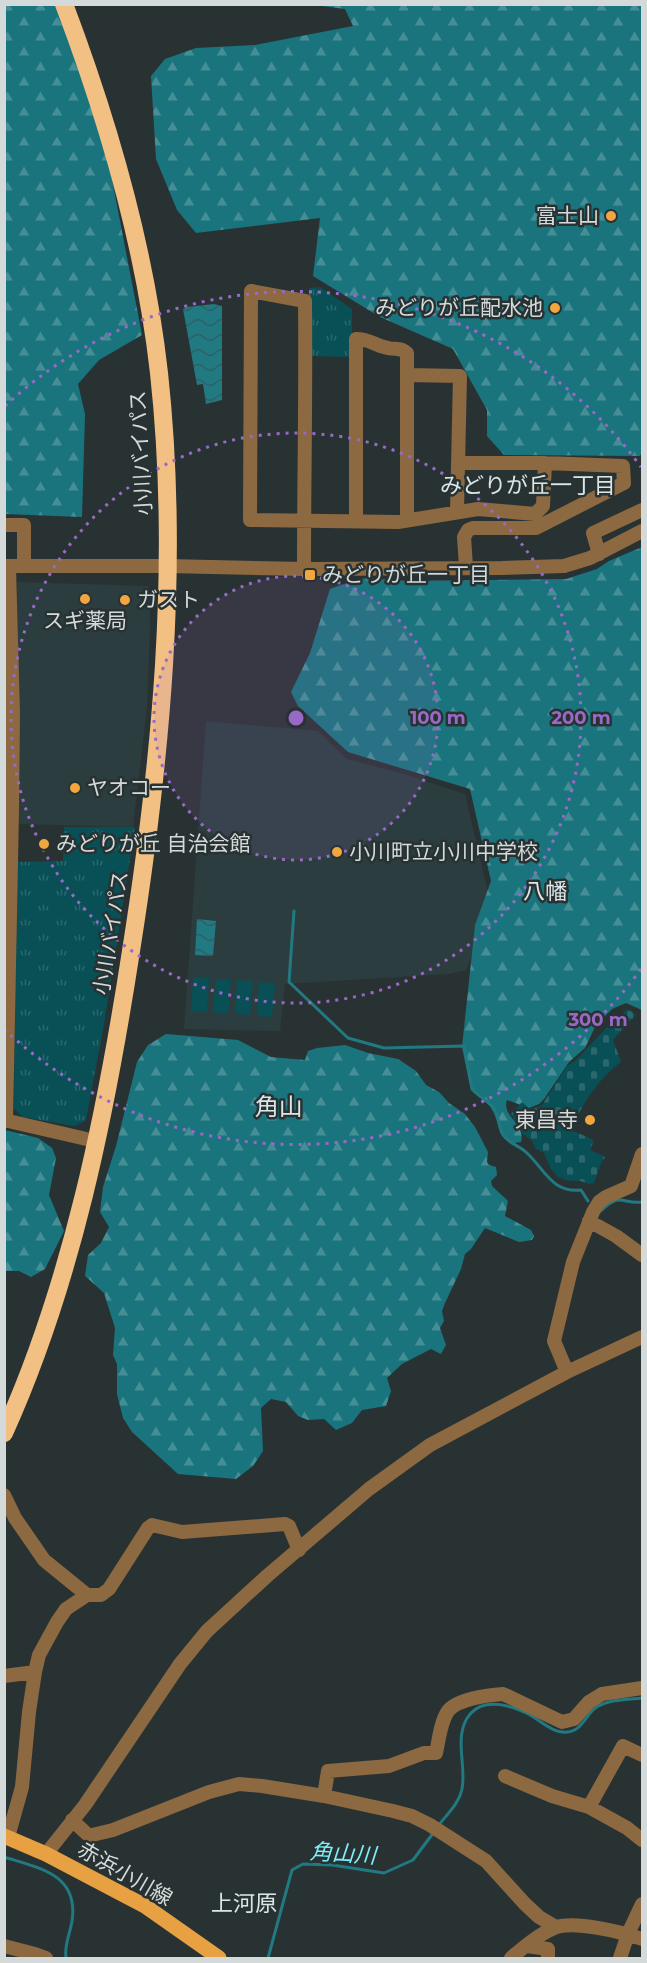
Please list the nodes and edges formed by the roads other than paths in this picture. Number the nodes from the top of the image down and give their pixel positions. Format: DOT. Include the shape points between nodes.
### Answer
graph roads {
  1 [pos="64,4"];
  2 [pos="407,375"];
  3 [pos="459,463"];
  4 [pos="545,463"];
  5 [pos="642,510"];
  6 [pos="457,512"];
  7 [pos="304,520"];
  8 [pos="407,520"];
  9 [pos="356,521"];
  10 [pos="4,525"];
  11 [pos="642,531"];
  12 [pos="599,554"];
  13 [pos="24,566"];
  14 [pos="168,566"];
  15 [pos="7,567"];
  16 [pos="466,567"];
  17 [pos="304,569"];
  18 [pos="9,713"];
  19 [pos="8,810"];
  20 [pos="7,908"];
  21 [pos="6,1070"];
  22 [pos="5,1121"];
  23 [pos="95,1141"];
  24 [pos="642,1154"];
  25 [pos="589,1221"];
  26 [pos="642,1255"];
  27 [pos="642,1337"];
  28 [pos="567,1372"];
  29 [pos="4,1433"];
  30 [pos="4,1495"];
  31 [pos="299,1550"];
  32 [pos="87,1595"];
  33 [pos="35,1672"];
  34 [pos="4,1676"];
  35 [pos="642,1688"];
  36 [pos="642,1755"];
  37 [pos="505,1776"];
  38 [pos="324,1796"];
  39 [pos="589,1807"];
  40 [pos="72,1820"];
  41 [pos="6,1837"];
  42 [pos="642,1840"];
  43 [pos="46,1854"];
  44 [pos="642,1904"];
  45 [pos="556,1927"];
  46 [pos="628,1934"];
  47 [pos="642,1939"];
  48 [pos="4,1946"];
  49 [pos="527,1946"];
  50 [pos="46,1959"];
  51 [pos="219,1959"];
  52 [pos="511,1959"];
  53 [pos="548,1959"];
  54 [pos="620,1959"];
  1 -- 14 [label="highway, 小川バイパス" via="104,117 150,311 165,441"];
  2 -- 3 [label="street" via="460,376"];
  2 -- 8 [label="street"];
  2 -- 9 [label="street" via="406,353 401,348 356,339"];
  3 -- 4 [label="street"];
  3 -- 6 [label="street"];
  4 -- 6 [label="street" via="543,506 535,514 478,509"];
  4 -- 16 [label="street" via="623,466 624,483 536,528 468,530 464,537"];
  5 -- 12 [label="street" via="593,533"];
  6 -- 8 [label="street"];
  7 -- 7 [label="street" via="305,301 251,291 250,520"];
  7 -- 9 [label="street"];
  7 -- 17 [label="street"];
  8 -- 9 [label="street"];
  10 -- 13 [label="street" via="24,525"];
  11 -- 12 [label="street"];
  12 -- 16 [label="street" via="564,566"];
  13 -- 14 [label="street"];
  13 -- 15 [label="street"];
  14 -- 17 [label="street"];
  14 -- 23 [label="highway, 小川バイパス" via="161,703 144,873 123,1005"];
  15 -- 18 [label="street"];
  16 -- 17 [label="street"];
  18 -- 19 [label="street"];
  19 -- 20 [label="street"];
  20 -- 21 [label="street"];
  21 -- 22 [label="street"];
  22 -- 23 [label="street"];
  23 -- 29 [label="highway, 小川バイパス" via="58,1289"];
  24 -- 25 [label="street" via="631,1186 599,1202"];
  25 -- 26 [label="street"];
  25 -- 28 [label="street" via="573,1262 554,1341"];
  27 -- 28 [label="street"];
  28 -- 31 [label="street" via="430,1445 369,1489"];
  30 -- 32 [label="street" via="44,1560"];
  31 -- 32 [label="street" via="285,1524 182,1532 152,1525 109,1589 101,1595"];
  31 -- 40 [label="street" via="207,1630"];
  32 -- 33 [label="street" via="66,1609 57,1622 39,1655"];
  33 -- 34 [label="street"];
  33 -- 41 [label="street" via="22,1787"];
  35 -- 38 [label="street" via="603,1694 589,1702 574,1719 562,1722 503,1694 459,1703 444,1719 436,1753 424,1753 389,1766 328,1771"];
  36 -- 39 [label="street" via="623,1746"];
  37 -- 39 [label="street"];
  38 -- 40 [label="street" via="239,1784 92,1835"];
  38 -- 45 [label="street" via="403,1814 449,1836 486,1861 525,1904"];
  39 -- 42 [label="street"];
  40 -- 43 [label="street"];
  41 -- 43 [label="main road, 赤浜小川線"];
  43 -- 51 [label="main road, 赤浜小川線" via="145,1906"];
  44 -- 46 [label="street"];
  45 -- 46 [label="street"];
  45 -- 49 [label="street"];
  46 -- 47 [label="street"];
  46 -- 54 [label="street"];
  48 -- 50 [label="street"];
  49 -- 52 [label="street"];
  49 -- 53 [label="street" via="548,1949"];
}
